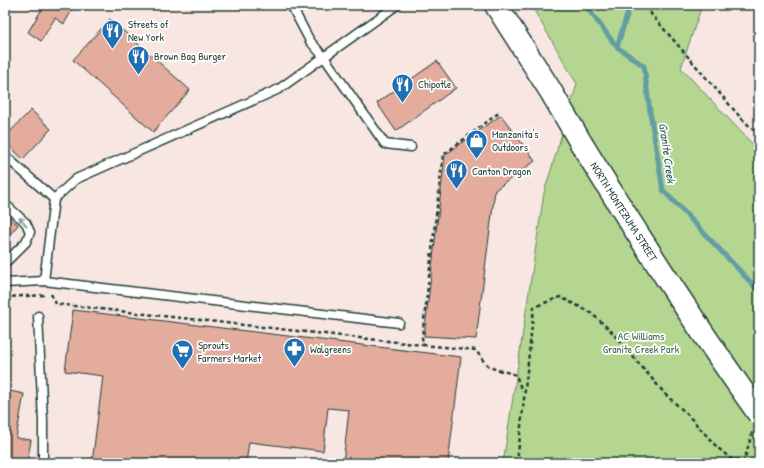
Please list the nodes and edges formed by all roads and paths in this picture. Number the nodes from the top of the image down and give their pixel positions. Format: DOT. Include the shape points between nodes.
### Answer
graph roads {
  1 [pos="291,5"];
  2 [pos="397,5"];
  3 [pos="496,5"];
  4 [pos="650,5"];
  5 [pos="324,57"];
  6 [pos="500,112"];
  7 [pos="759,135"];
  8 [pos="411,147"];
  9 [pos="5,156"];
  10 [pos="54,200"];
  11 [pos="5,204"];
  12 [pos="5,263"];
  13 [pos="44,281"];
  14 [pos="5,283"];
  15 [pos="5,298"];
  16 [pos="38,316"];
  17 [pos="399,323"];
  18 [pos="423,346"];
  19 [pos="522,391"];
  20 [pos="757,420"];
  21 [pos="744,462"];
  22 [pos="43,463"];
  23 [pos="517,463"];
  1 -- 5 [label="lane" via="310,41"];
  2 -- 5 [label="lane"];
  3 -- 20 [label="main road, NORTH MONTEZUMA STREET, bridge" via="645,248"];
  4 -- 7 [label="path" via="651,14 741,118"];
  5 -- 8 [label="lane" via="385,144"];
  5 -- 10 [label="lane" via="279,89 76,178"];
  6 -- 18 [label="path" via="443,155 422,336"];
  9 -- 10 [label="lane"];
  10 -- 13 [label="lane"];
  12 -- 11 [label="lane, one-way" via="26,242 30,232 26,223"];
  13 -- 14 [label="lane"];
  13 -- 17 [label="lane"];
  15 -- 18 [label="path" via="52,294 56,304"];
  16 -- 22 [label="lane"];
  18 -- 19 [label="path" via="476,350 483,363 489,367 516,375"];
  20 -- 21 [label="path"];
  21 -- 23 [label="path" via="731,459 717,447 590,312 560,297 534,307"];
}
